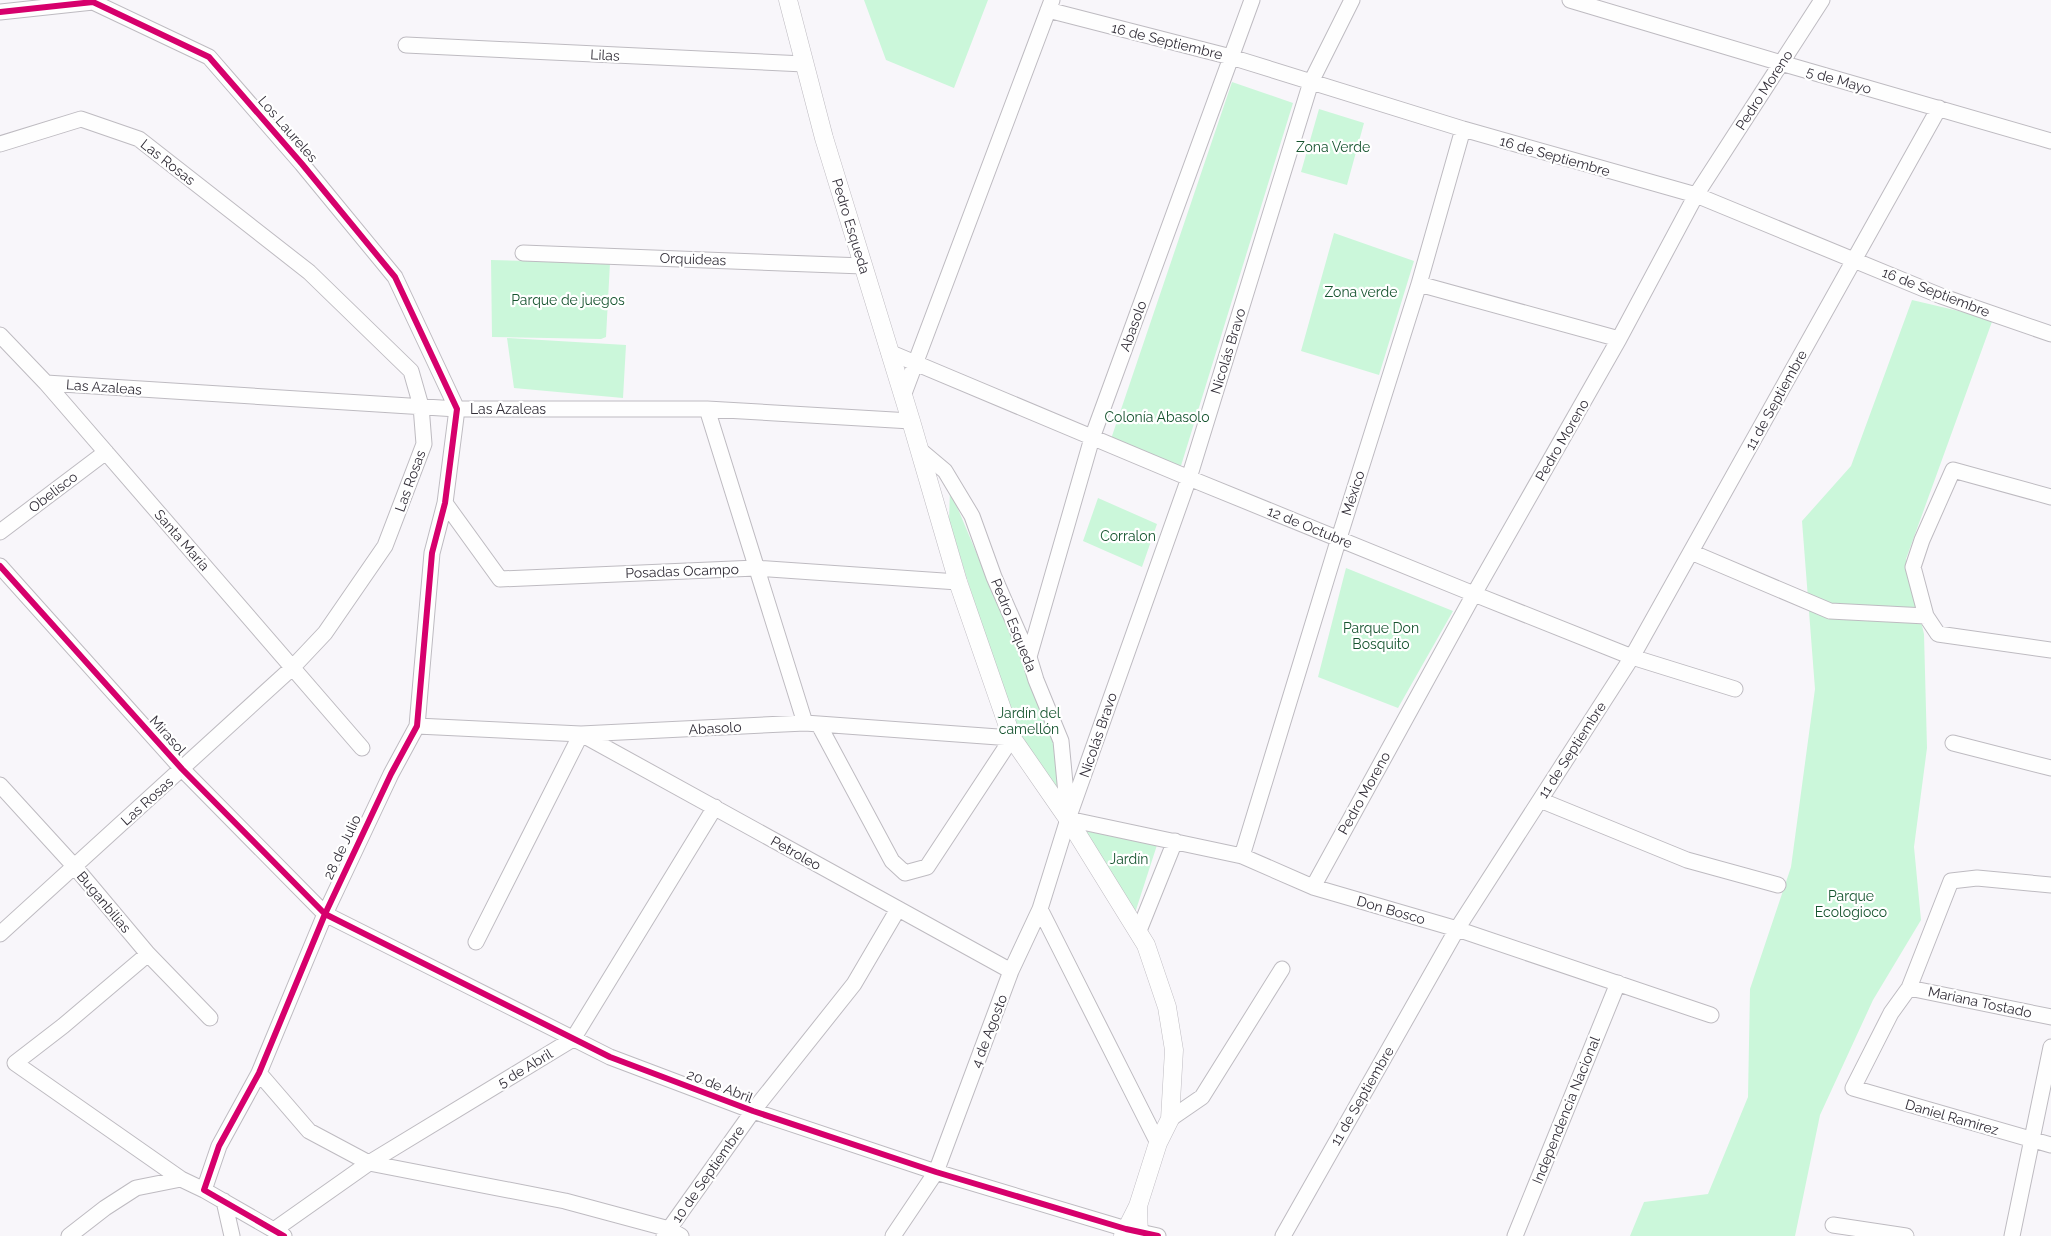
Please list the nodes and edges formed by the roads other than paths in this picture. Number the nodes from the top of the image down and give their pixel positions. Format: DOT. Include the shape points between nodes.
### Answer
graph roads {
  1 [pos="788,0"];
  2 [pos="1252,0"];
  3 [pos="1352,0"];
  4 [pos="1570,0"];
  5 [pos="1822,0"];
  6 [pos="1050,5"];
  7 [pos="0,12"];
  8 [pos="406,45"];
  9 [pos="1231,57"];
  10 [pos="1782,63"];
  11 [pos="804,64"];
  12 [pos="1311,82"];
  13 [pos="1939,108"];
  14 [pos="1463,130"];
  15 [pos="2049,136"];
  16 [pos="0,144"];
  17 [pos="1696,195"];
  18 [pos="523,253"];
  19 [pos="1855,259"];
  20 [pos="863,266"];
  21 [pos="1419,284"];
  22 [pos="2051,334"];
  23 [pos="0,336"];
  24 [pos="1619,339"];
  25 [pos="889,352"];
  26 [pos="916,363"];
  27 [pos="46,383"];
  28 [pos="904,396"];
  29 [pos="421,406"];
  30 [pos="457,409"];
  31 [pos="707,409"];
  32 [pos="911,421"];
  33 [pos="1092,438"];
  34 [pos="920,450"];
  35 [pos="106,452"];
  36 [pos="1189,478"];
  37 [pos="2051,497"];
  38 [pos="445,503"];
  39 [pos="0,532"];
  40 [pos="1339,538"];
  41 [pos="1691,552"];
  42 [pos="0,566"];
  43 [pos="756,568"];
  44 [pos="958,582"];
  45 [pos="1474,594"];
  46 [pos="1926,616"];
  47 [pos="2051,650"];
  48 [pos="1632,656"];
  49 [pos="1029,657"];
  50 [pos="292,668"];
  51 [pos="1736,689"];
  52 [pos="812,724"];
  53 [pos="417,726"];
  54 [pos="581,734"];
  55 [pos="1012,738"];
  56 [pos="1952,743"];
  57 [pos="362,748"];
  58 [pos="2051,768"];
  59 [pos="182,769"];
  60 [pos="0,785"];
  61 [pos="1540,800"];
  62 [pos="715,807"];
  63 [pos="1068,818"];
  64 [pos="1175,841"];
  65 [pos="1242,856"];
  66 [pos="75,867"];
  67 [pos="1778,885"];
  68 [pos="2051,885"];
  69 [pos="1313,887"];
  70 [pos="1040,909"];
  71 [pos="898,910"];
  72 [pos="325,914"];
  73 [pos="1457,929"];
  74 [pos="1138,933"];
  75 [pos="0,934"];
  76 [pos="476,942"];
  77 [pos="148,954"];
  78 [pos="1282,969"];
  79 [pos="1011,971"];
  80 [pos="1618,984"];
  81 [pos="1909,988"];
  82 [pos="1711,1015"];
  83 [pos="210,1018"];
  84 [pos="2051,1018"];
  85 [pos="573,1039"];
  86 [pos="2051,1046"];
  87 [pos="7,1065"];
  88 [pos="259,1073"];
  89 [pos="753,1112"];
  90 [pos="1170,1119"];
  91 [pos="2031,1141"];
  92 [pos="1158,1143"];
  93 [pos="2051,1145"];
  94 [pos="369,1163"];
  95 [pos="936,1172"];
  96 [pos="181,1178"];
  97 [pos="204,1190"];
  98 [pos="224,1201"];
  99 [pos="1833,1225"];
  100 [pos="279,1233"];
  101 [pos="671,1233"];
  102 [pos="1132,1233"];
  103 [pos="69,1236"];
  104 [pos="232,1236"];
  105 [pos="893,1236"];
  106 [pos="1158,1236"];
  107 [pos="1283,1236"];
  108 [pos="1515,1236"];
  109 [pos="1906,1236"];
  110 [pos="2012,1236"];
  1 -- 11 [label="street, Pedro Esqueda"];
  2 -- 9 [label="street, Abasolo"];
  3 -- 12 [label="street, Nicolás Bravo"];
  4 -- 10 [label="street, 5 de Mayo"];
  5 -- 10 [label="street, Pedro Moreno"];
  6 -- 9 [label="street, 16 de Septiembre"];
  6 -- 26 [label="street"];
  7 -- 30 [label="street, Los Laureles" via="93,2 209,57 395,277"];
  8 -- 11 [label="street, Lilas"];
  9 -- 12 [label="street, 16 de Septiembre"];
  9 -- 33 [label="street, Abasolo"];
  10 -- 13 [label="street, 5 de Mayo"];
  10 -- 17 [label="street, Pedro Moreno"];
  11 -- 20 [label="street, Pedro Esqueda"];
  12 -- 14 [label="street, 16 de Septiembre"];
  12 -- 36 [label="street, Nicolás Bravo"];
  13 -- 15 [label="street, 5 de Mayo"];
  13 -- 19 [label="street, 11 de Septiembre"];
  14 -- 17 [label="street, 16 de Septiembre"];
  14 -- 21 [label="street, México"];
  16 -- 29 [label="street, Las Rosas" via="81,118 139,139 308,272 411,371"];
  17 -- 19 [label="street, 16 de Septiembre"];
  17 -- 24 [label="street, Pedro Moreno"];
  18 -- 20 [label="street, Orquideas"];
  19 -- 22 [label="street, 16 de Septiembre" via="1941,296"];
  19 -- 41 [label="street, 11 de Septiembre"];
  20 -- 25 [label="street, Pedro Esqueda"];
  21 -- 24 [label="street"];
  21 -- 40 [label="street, México"];
  23 -- 27 [label="street, Santa María"];
  24 -- 45 [label="street, Pedro Moreno"];
  25 -- 26 [label="street, 12 de Octubre"];
  25 -- 28 [label="street, Pedro Esqueda"];
  26 -- 28 [label="street"];
  26 -- 33 [label="street, 12 de Octubre"];
  27 -- 29 [label="street, Las Azaleas"];
  27 -- 35 [label="street, Santa María"];
  28 -- 32 [label="street, Pedro Esqueda"];
  29 -- 30 [label="street, Las Azaleas"];
  29 -- 50 [label="street, Las Rosas" via="424,444 385,546 326,633"];
  30 -- 31 [label="street, Las Azaleas"];
  30 -- 38 [label="street, 28 de Julio"];
  31 -- 32 [label="street, Las Azaleas"];
  31 -- 43 [label="street"];
  32 -- 34 [label="street, Pedro Esqueda"];
  33 -- 36 [label="street, 12 de Octubre"];
  33 -- 49 [label="street, Abasolo"];
  34 -- 44 [label="street, Pedro Esqueda"];
  34 -- 49 [label="street, Pedro Esqueda" via="945,471 972,516"];
  35 -- 39 [label="street, Obelisco"];
  35 -- 50 [label="street, Santa María"];
  36 -- 40 [label="street, 12 de Octubre"];
  36 -- 63 [label="street, Nicolás Bravo"];
  37 -- 46 [label="street" via="1953,470 1913,567"];
  38 -- 43 [label="street, Posadas Ocampo" via="500,579"];
  38 -- 53 [label="street, 28 de Julio" via="432,553"];
  40 -- 45 [label="street, 12 de Octubre"];
  40 -- 65 [label="street, México"];
  41 -- 46 [label="street" via="1830,611"];
  41 -- 48 [label="street, 11 de Septiembre"];
  42 -- 59 [label="street, Mirasol"];
  43 -- 44 [label="street, Posadas Ocampo"];
  43 -- 52 [label="street"];
  44 -- 55 [label="street, Pedro Esqueda"];
  45 -- 48 [label="street, 12 de Octubre"];
  45 -- 69 [label="street, Pedro Moreno"];
  46 -- 47 [label="street" via="1938,634"];
  48 -- 51 [label="street, 12 de Octubre"];
  48 -- 61 [label="street, 11 de Septiembre"];
  49 -- 63 [label="street, Pedro Esqueda" via="1061,741"];
  50 -- 57 [label="street, Santa María"];
  50 -- 59 [label="street, Las Rosas"];
  52 -- 54 [label="street, Abasolo"];
  52 -- 55 [label="street, Abasolo"];
  52 -- 55 [label="street" via="892,861 905,873 927,867"];
  53 -- 54 [label="street, Abasolo"];
  53 -- 72 [label="street, 28 de Julio"];
  54 -- 62 [label="street, Petroleo"];
  54 -- 76 [label="street"];
  55 -- 63 [label="street, Pedro Esqueda"];
  56 -- 58 [label="street"];
  59 -- 66 [label="street, Las Rosas"];
  59 -- 72 [label="street, Mirasol"];
  60 -- 66 [label="street, Buganbilias"];
  61 -- 67 [label="street" via="1687,860"];
  61 -- 73 [label="street, 11 de Septiembre"];
  62 -- 71 [label="street, Petroleo"];
  62 -- 85 [label="street, 5 de Abril"];
  63 -- 64 [label="street, Don Bosco"];
  63 -- 70 [label="street, 4 de Agosto"];
  63 -- 74 [label="street, Pedro Esqueda"];
  64 -- 65 [label="street, Don Bosco"];
  64 -- 74 [label="street"];
  65 -- 69 [label="street, Don Bosco"];
  66 -- 75 [label="street, Las Rosas"];
  66 -- 77 [label="street, Buganbilias"];
  68 -- 81 [label="street" via="1977,878 1951,881"];
  69 -- 73 [label="street, Don Bosco"];
  70 -- 79 [label="street, 4 de Agosto"];
  70 -- 92 [label="street"];
  71 -- 79 [label="street, Petroleo"];
  71 -- 89 [label="street, 10 de Septiembre" via="854,984"];
  72 -- 85 [label="street, 20 de Abril"];
  72 -- 88 [label="street, 28 de Julio"];
  73 -- 80 [label="street, Don Bosco"];
  73 -- 107 [label="street, 11 de Septiembre"];
  74 -- 90 [label="street, Pedro Esqueda" via="1146,945 1167,1007 1174,1050"];
  77 -- 83 [label="street, Buganbilias"];
  77 -- 87 [label="street" via="63,1026"];
  78 -- 90 [label="street" via="1202,1097"];
  79 -- 95 [label="street, 4 de Agosto"];
  80 -- 82 [label="street, Don Bosco"];
  80 -- 108 [label="street, Independencia Nacional"];
  81 -- 84 [label="street, Mariana Tostado"];
  81 -- 91 [label="street, Daniel Ramirez" via="1891,1014 1852,1088"];
  85 -- 89 [label="street, 20 de Abril" via="610,1057"];
  85 -- 94 [label="street, 5 de Abril"];
  86 -- 91 [label="street"];
  87 -- 96 [label="street"];
  88 -- 94 [label="street" via="309,1131"];
  88 -- 97 [label="street, 28 de Julio" via="219,1146"];
  89 -- 95 [label="street, 20 de Abril"];
  89 -- 101 [label="street, 10 de Septiembre"];
  90 -- 92 [label="street, Pedro Esqueda"];
  91 -- 93 [label="street, Daniel Ramirez"];
  91 -- 110 [label="street"];
  92 -- 102 [label="street, Pedro Esqueda"];
  94 -- 100 [label="street, 5 de Abril"];
  94 -- 101 [label="street" via="564,1201"];
  95 -- 102 [label="street, 20 de Abril"];
  95 -- 105 [label="street, 4 de Agosto"];
  96 -- 97 [label="street"];
  96 -- 103 [label="street" via="136,1188"];
  97 -- 98 [label="street"];
  98 -- 100 [label="street"];
  98 -- 104 [label="street"];
  99 -- 109 [label="street"];
  102 -- 106 [label="street, 20 de Abril"];
}
